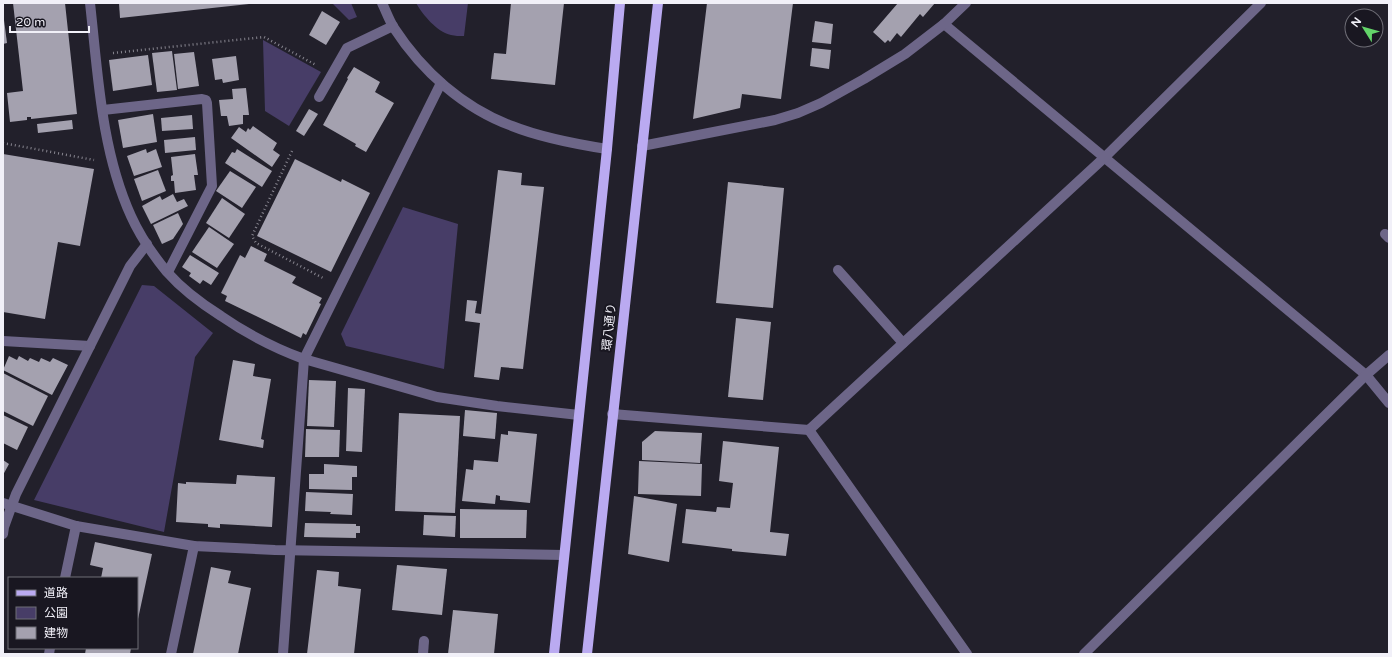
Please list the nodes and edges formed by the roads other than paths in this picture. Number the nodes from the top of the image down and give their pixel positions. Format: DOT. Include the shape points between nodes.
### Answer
graph roads {
  1 [pos="90,3"];
  2 [pos="382,3"];
  3 [pos="620,3"];
  4 [pos="658,3"];
  5 [pos="966,3"];
  6 [pos="1261,3"];
  7 [pos="944,24"];
  8 [pos="393,26"];
  9 [pos="441,84"];
  10 [pos="319,97"];
  11 [pos="103,110"];
  12 [pos="642,146"];
  13 [pos="607,149"];
  14 [pos="1105,157"];
  15 [pos="147,244"];
  16 [pos="838,270"];
  17 [pos="168,272"];
  18 [pos="3,341"];
  19 [pos="903,343"];
  20 [pos="90,346"];
  21 [pos="1389,355"];
  22 [pos="304,359"];
  23 [pos="1366,375"];
  24 [pos="1389,403"];
  25 [pos="612,414"];
  26 [pos="579,415"];
  27 [pos="809,430"];
  28 [pos="7,504"];
  29 [pos="76,526"];
  30 [pos="3,534"];
  31 [pos="194,546"];
  32 [pos="290,550"];
  33 [pos="564,555"];
  34 [pos="65,577"];
  35 [pos="424,641"];
  36 [pos="171,654"];
  37 [pos="283,654"];
  38 [pos="423,654"];
  39 [pos="554,654"];
  40 [pos="586,654"];
  41 [pos="967,654"];
  42 [pos="1084,654"];
  1 -- 11 [label="street"];
  2 -- 8 [label="street"];
  3 -- 13 [label="main road, 環八通り"];
  4 -- 12 [label="main road, 環八通り"];
  5 -- 7 [label="street"];
  6 -- 14 [label="street"];
  7 -- 12 [label="street" via="885,67 798,113 775,120"];
  7 -- 14 [label="street"];
  8 -- 9 [label="street" via="416,59"];
  8 -- 10 [label="street" via="347,48"];
  9 -- 13 [label="street" via="476,109 511,126 559,140"];
  9 -- 22 [label="street"];
  11 -- 15 [label="street" via="120,186 131,216"];
  11 -- 17 [label="street" via="206,100 212,186"];
  12 -- 25 [label="main road, 環八通り"];
  13 -- 26 [label="main road, 環八通り"];
  14 -- 19 [label="street"];
  14 -- 23 [label="street"];
  15 -- 17 [label="street"];
  15 -- 20 [label="street" via="130,266"];
  16 -- 19 [label="street"];
  17 -- 22 [label="street" via="208,308 233,325"];
  18 -- 20 [label="street"];
  19 -- 27 [label="street"];
  20 -- 28 [label="street" via="16,494"];
  21 -- 23 [label="street"];
  22 -- 26 [label="street" via="437,397"];
  22 -- 32 [label="street"];
  23 -- 24 [label="street"];
  23 -- 42 [label="street"];
  25 -- 27 [label="street"];
  25 -- 40 [label="main road, 環八通り"];
  26 -- 33 [label="main road, 環八通り"];
  27 -- 41 [label="street"];
  28 -- 29 [label="street"];
  28 -- 30 [label="street"];
  29 -- 31 [label="street"];
  29 -- 34 [label="street"];
  31 -- 32 [label="street"];
  31 -- 36 [label="street"];
  32 -- 33 [label="street"];
  32 -- 37 [label="street"];
  33 -- 39 [label="main road, 環八通り"];
  35 -- 38 [label="street"];
}
